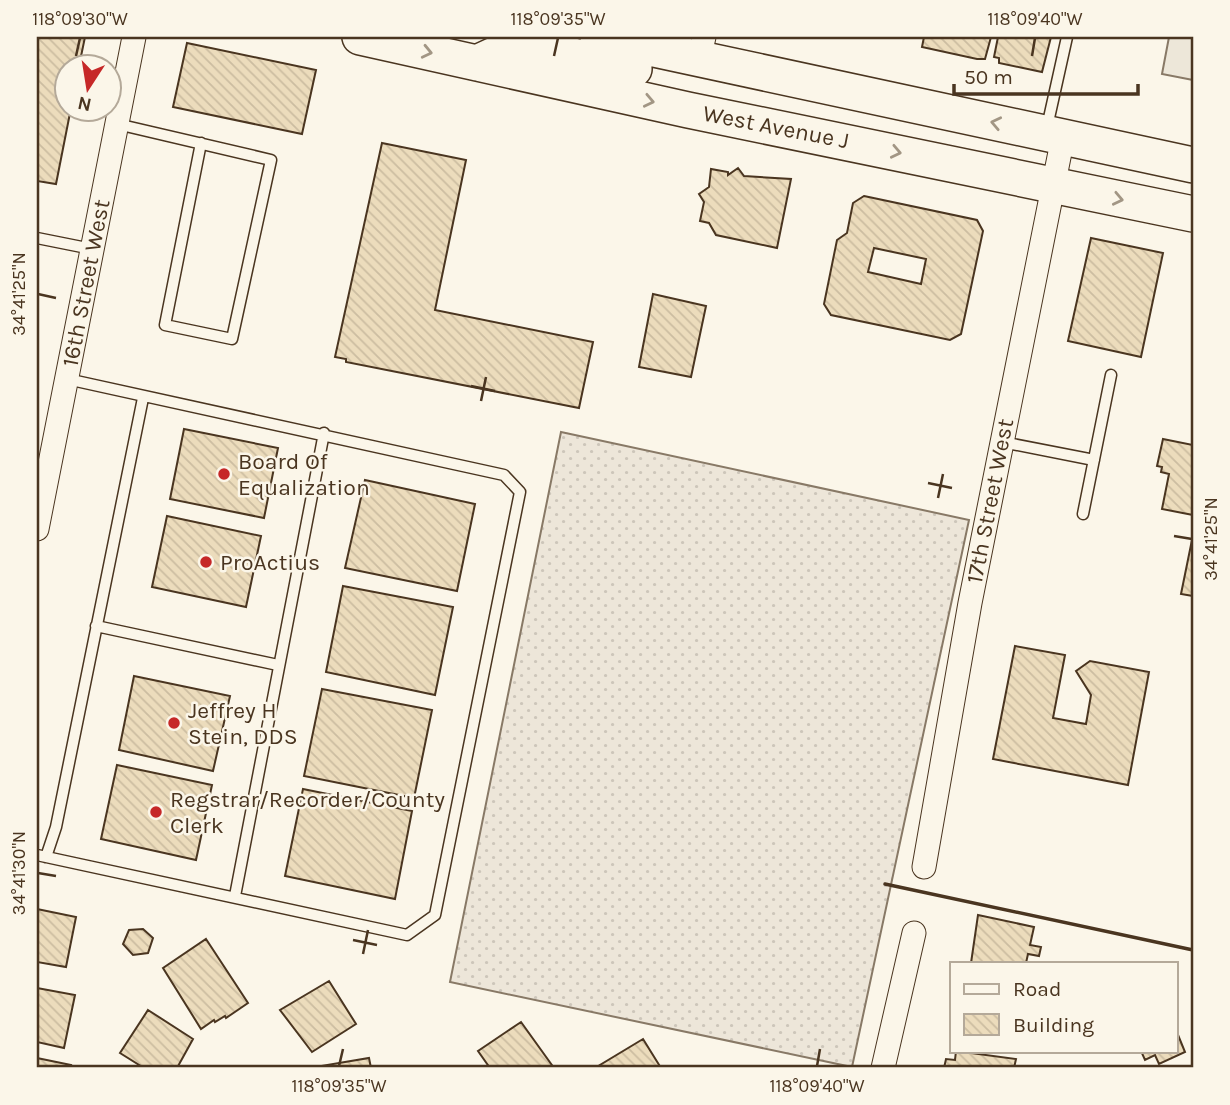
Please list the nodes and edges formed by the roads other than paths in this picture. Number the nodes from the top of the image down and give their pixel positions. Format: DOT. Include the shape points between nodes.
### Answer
graph roads {
  1 [pos="134,37"];
  2 [pos="360,37"];
  3 [pos="598,37"];
  4 [pos="1067,37"];
  5 [pos="701,48"];
  6 [pos="477,63"];
  7 [pos="874,96"];
  8 [pos="688,110"];
  9 [pos="117,124"];
  10 [pos="1054,135"];
  11 [pos="201,143"];
  12 [pos="1193,166"];
  13 [pos="1054,185"];
  14 [pos="1193,214"];
  15 [pos="37,238"];
  16 [pos="92,249"];
  17 [pos="1111,375"];
  18 [pos="67,379"];
  19 [pos="143,398"];
  20 [pos="324,433"];
  21 [pos="1002,442"];
  22 [pos="1094,460"];
  23 [pos="1083,514"];
  24 [pos="37,529"];
  25 [pos="96,626"];
  26 [pos="278,665"];
  27 [pos="41,856"];
  28 [pos="924,867"];
  29 [pos="235,896"];
  30 [pos="914,933"];
  31 [pos="883,1068"];
  1 -- 9 [label="street, 16th Street West"];
  2 -- 6 [label="main road, West Avenue J, one-way"];
  3 -- 5 [label="main road"];
  4 -- 10 [label="lane"];
  5 -- 6 [label="main road" via="666,76 518,44"];
  5 -- 7 [label="main road"];
  6 -- 8 [label="main road, West Avenue J, one-way"];
  7 -- 8 [label="main road" via="828,109 723,87"];
  10 -- 7 [label="main road, one-way"];
  8 -- 13 [label="main road, West Avenue J, one-way"];
  9 -- 11 [label="lane"];
  9 -- 16 [label="street, 16th Street West"];
  10 -- 12 [label="main road"];
  10 -- 13 [label="street, 17th Street West"];
  11 -- 11 [label="lane" via="271,160 232,339 165,325"];
  13 -- 14 [label="main road, West Avenue J, one-way"];
  13 -- 21 [label="street, 17th Street West"];
  15 -- 16 [label="lane"];
  16 -- 18 [label="street, 16th Street West"];
  17 -- 22 [label="lane"];
  18 -- 19 [label="lane"];
  18 -- 24 [label="street, 16th Street West"];
  19 -- 20 [label="lane"];
  19 -- 25 [label="lane"];
  20 -- 26 [label="lane"];
  20 -- 29 [label="lane" via="505,475 520,492 435,915 407,935"];
  21 -- 22 [label="lane"];
  21 -- 28 [label="street, 17th Street West"];
  22 -- 23 [label="lane"];
  25 -- 26 [label="lane"];
  25 -- 27 [label="lane" via="56,827"];
  26 -- 29 [label="lane"];
  27 -- 29 [label="lane"];
  30 -- 31 [label="street"];
}
